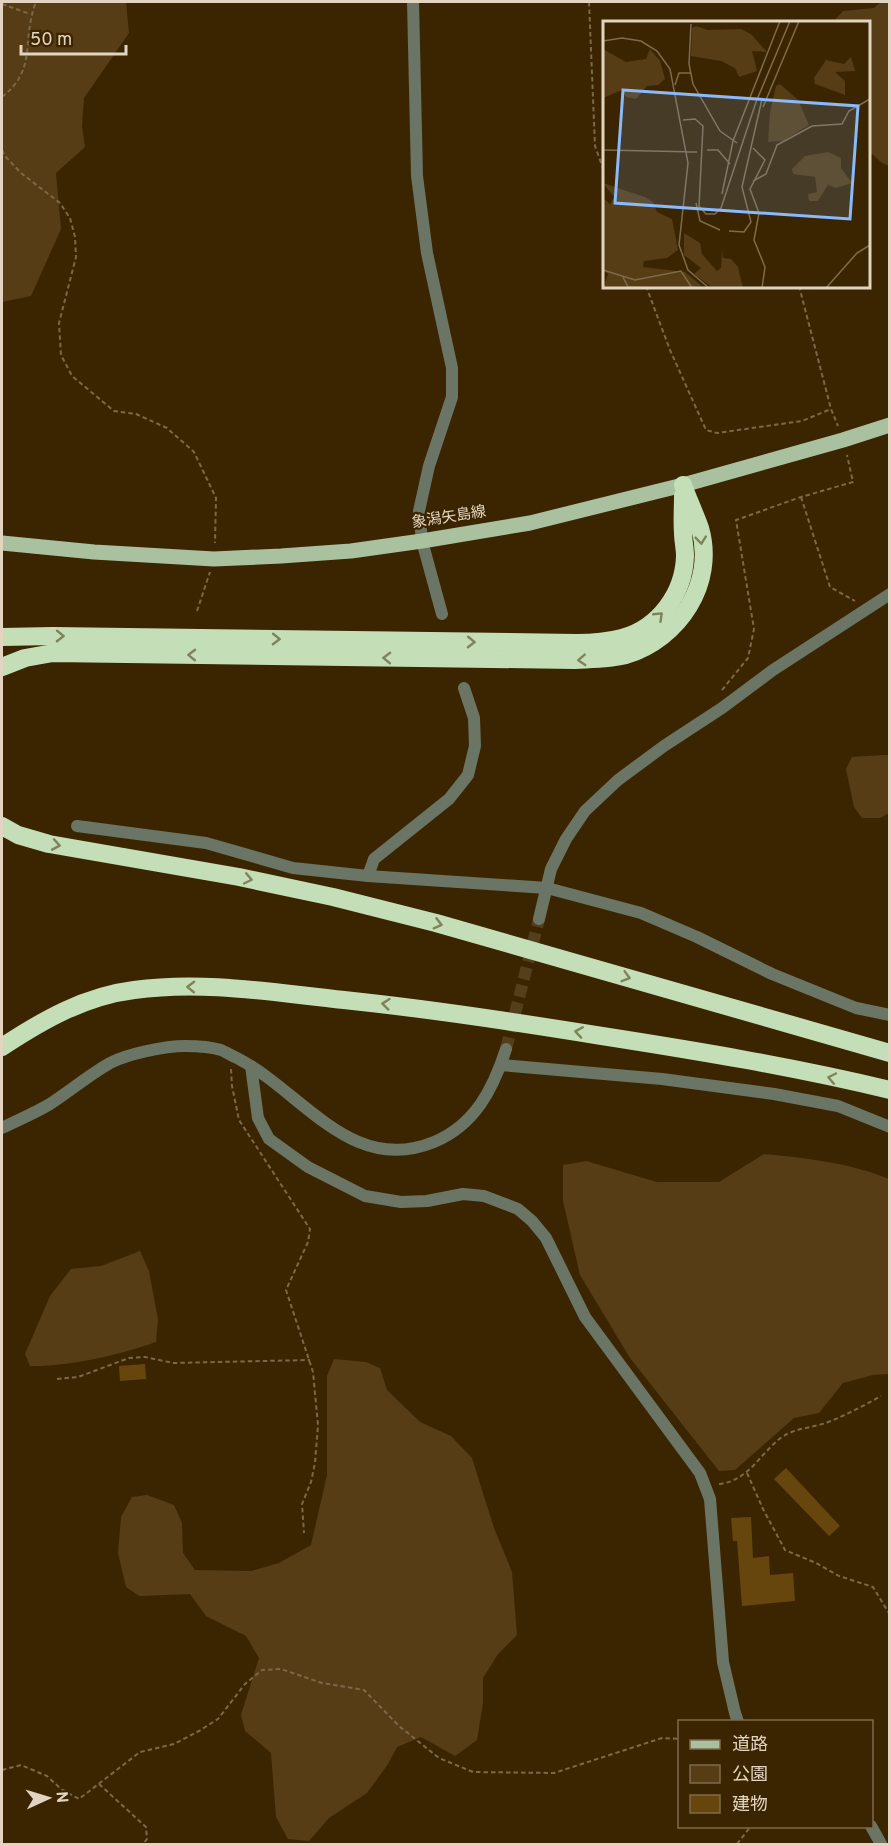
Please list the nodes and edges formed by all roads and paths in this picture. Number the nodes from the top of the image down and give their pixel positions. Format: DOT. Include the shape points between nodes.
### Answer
graph roads {
  1 [pos="36,2"];
  2 [pos="413,2"];
  3 [pos="589,2"];
  4 [pos="2,4"];
  5 [pos="31,15"];
  6 [pos="2,98"];
  7 [pos="2,150"];
  8 [pos="603,168"];
  9 [pos="647,288"];
  10 [pos="800,288"];
  11 [pos="831,409"];
  12 [pos="890,425"];
  13 [pos="843,440"];
  14 [pos="682,485"];
  15 [pos="801,497"];
  16 [pos="422,541"];
  17 [pos="2,543"];
  18 [pos="214,559"];
  19 [pos="890,594"];
  20 [pos="868,608"];
  21 [pos="197,611"];
  22 [pos="442,614"];
  23 [pos="2,637"];
  24 [pos="2,667"];
  25 [pos="464,688"];
  26 [pos="721,692"];
  27 [pos="2,826"];
  28 [pos="77,826"];
  29 [pos="368,876"];
  30 [pos="547,888"];
  31 [pos="539,919"];
  32 [pos="890,1015"];
  33 [pos="2,1047"];
  34 [pos="506,1049"];
  35 [pos="890,1053"];
  36 [pos="230,1055"];
  37 [pos="501,1065"];
  38 [pos="251,1066"];
  39 [pos="890,1090"];
  40 [pos="890,1126"];
  41 [pos="2,1128"];
  42 [pos="310,1360"];
  43 [pos="57,1379"];
  44 [pos="881,1396"];
  45 [pos="747,1473"];
  46 [pos="705,1485"];
  47 [pos="304,1533"];
  48 [pos="890,1615"];
  49 [pos="737,1720"];
  50 [pos="678,1739"];
  51 [pos="2,1770"];
  52 [pos="99,1784"];
  53 [pos="749,1828"];
  54 [pos="872,1828"];
  55 [pos="143,1845"];
  56 [pos="737,1845"];
  57 [pos="880,1845"];
  1 -- 5 [label="path"];
  2 -- 16 [label="street" via="417,176 427,253 452,368 452,397 419,511"];
  3 -- 8 [label="path" via="595,146"];
  4 -- 5 [label="path"];
  5 -- 6 [label="path" via="26,64 14,88"];
  7 -- 18 [label="path" via="21,172 60,203 70,218 76,257 59,323 61,355 72,376 114,411 136,414 167,428 194,452 216,498"];
  9 -- 11 [label="path" via="706,430 717,433 802,422"];
  10 -- 11 [label="path"];
  11 -- 13 [label="path"];
  12 -- 13 [label="main road, 象潟矢島線"];
  13 -- 14 [label="main road, 象潟矢島線"];
  13 -- 15 [label="path" via="853,482"];
  14 -- 16 [label="main road, 象潟矢島線" via="530,523"];
  23 -- 14 [label="highway, one-way" via="576,643 624,638 660,616 682,579"];
  14 -- 24 [label="highway, one-way" via="700,530 701,576 683,617 648,646 626,655 575,660 53,653"];
  15 -- 20 [label="path" via="830,587"];
  15 -- 26 [label="path" via="736,520 754,629 748,658"];
  16 -- 18 [label="main road, 象潟矢島線" via="351,551"];
  16 -- 22 [label="street"];
  17 -- 18 [label="main road, 象潟矢島線"];
  18 -- 21 [label="path"];
  19 -- 20 [label="street"];
  20 -- 30 [label="street" via="772,670 618,780 585,811 566,839 551,869"];
  25 -- 29 [label="street" via="474,718 475,737 468,774 449,799 374,860"];
  27 -- 35 [label="highway, one-way" via="49,844 239,877 414,917"];
  28 -- 29 [label="street" via="206,843 293,868"];
  29 -- 30 [label="street"];
  30 -- 31 [label="street"];
  30 -- 32 [label="street" via="641,913 772,974 856,1008"];
  39 -- 33 [label="highway, one-way" via="710,1053 556,1028 393,1005 198,986 165,986 96,998 66,1009"];
  34 -- 37 [label="street"];
  36 -- 38 [label="street"];
  36 -- 41 [label="street" via="185,1046 150,1050 112,1062 48,1105"];
  36 -- 42 [label="path" via="239,1120 310,1229 286,1290"];
  37 -- 38 [label="street" via="470,1120 446,1137 418,1149 387,1151 358,1143 325,1124"];
  37 -- 40 [label="street" via="662,1079 774,1094 838,1107"];
  38 -- 46 [label="street" via="258,1118 269,1138 308,1167 365,1196 401,1202 464,1194 518,1209 532,1221 546,1238 585,1317"];
  42 -- 43 [label="path" via="173,1363 129,1358 78,1377"];
  42 -- 47 [label="path" via="318,1425 315,1463 302,1504"];
  44 -- 45 [label="path" via="829,1422 782,1437"];
  45 -- 46 [label="path" via="724,1483"];
  45 -- 48 [label="path" via="785,1550 839,1576 873,1587"];
  46 -- 49 [label="street" via="710,1499 723,1662"];
  50 -- 52 [label="path" via="662,1738 554,1773 473,1772 439,1758 399,1726 364,1690 322,1683 281,1670 262,1670 245,1684 218,1719 174,1744 140,1752"];
  51 -- 52 [label="path" via="21,1765 47,1776 79,1799"];
  52 -- 55 [label="path" via="146,1827"];
  53 -- 56 [label="path"];
  54 -- 57 [label="street"];
}
